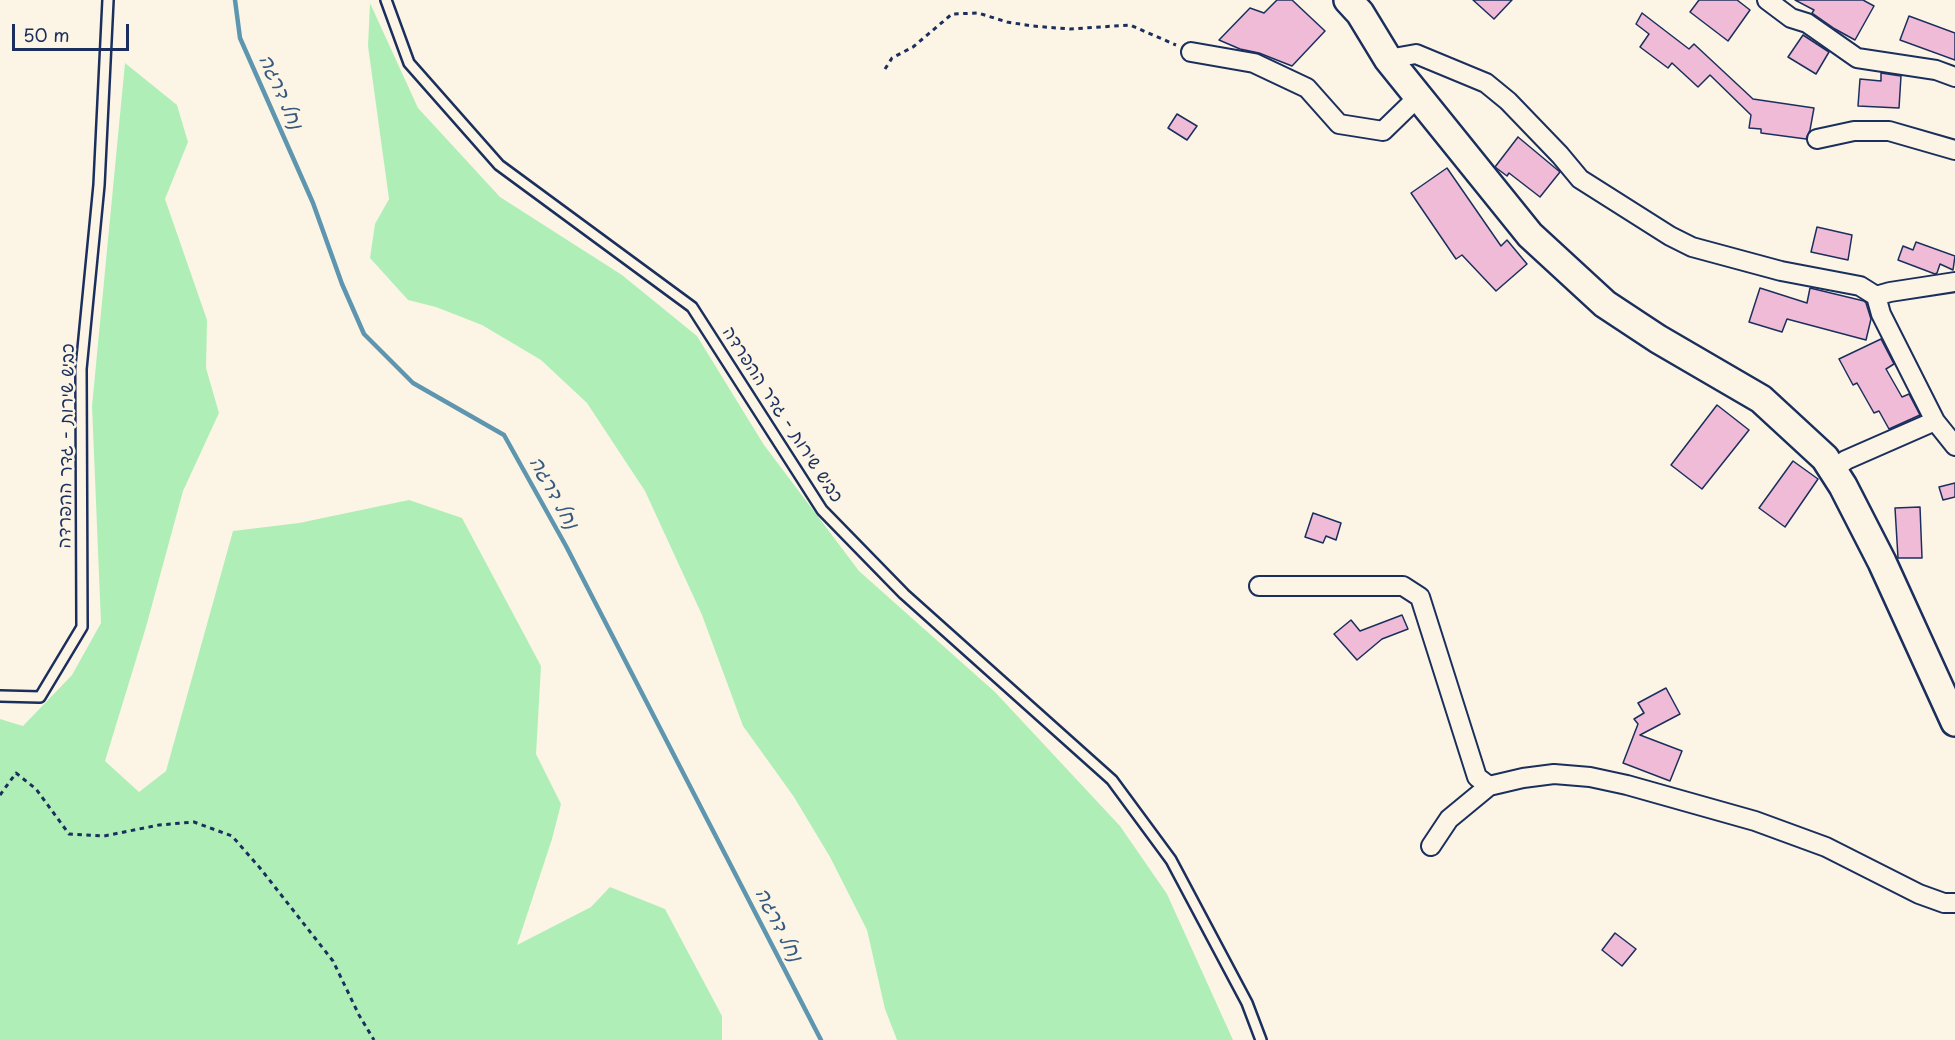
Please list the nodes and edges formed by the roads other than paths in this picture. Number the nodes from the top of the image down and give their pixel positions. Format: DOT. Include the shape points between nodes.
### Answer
graph roads {
  1 [pos="108,0"];
  2 [pos="386,0"];
  3 [pos="1348,0"];
  4 [pos="1767,0"];
  5 [pos="1191,52"];
  6 [pos="1388,59"];
  7 [pos="1955,77"];
  8 [pos="1418,97"];
  9 [pos="1816,139"];
  10 [pos="1955,150"];
  11 [pos="1955,282"];
  12 [pos="1876,296"];
  13 [pos="1935,421"];
  14 [pos="1955,446"];
  15 [pos="1833,470"];
  16 [pos="1259,586"];
  17 [pos="0,696"];
  18 [pos="1955,722"];
  19 [pos="1489,786"];
  20 [pos="1431,846"];
  21 [pos="1955,903"];
  22 [pos="1261,1040"];
  1 -- 17 [label="lane, כביש שירות - גדר ההפרדה" via="99,185 81,369 82,627 40,697"];
  2 -- 22 [label="lane, כביש שירות - גדר ההפרדה" via="409,63 499,165 692,308 822,510 904,594 1112,780 1171,860 1246,1003"];
  3 -- 6 [label="street"];
  4 -- 7 [label="street" via="1857,58 1935,70"];
  5 -- 8 [label="street" via="1254,63 1307,88 1339,124 1383,131"];
  6 -- 8 [label="street"];
  6 -- 12 [label="street" via="1416,54 1486,83 1508,100 1580,179 1670,236 1709,252 1781,271 1860,286"];
  8 -- 15 [label="street" via="1530,235 1605,304 1761,399"];
  9 -- 10 [label="street" via="1854,130 1889,131"];
  11 -- 12 [label="street"];
  12 -- 13 [label="street" via="1881,314"];
  13 -- 14 [label="street"];
  13 -- 15 [label="street" via="1846,460"];
  15 -- 18 [label="street" via="1882,562"];
  16 -- 19 [label="street" via="1403,586 1420,597 1477,777"];
  19 -- 20 [label="street" via="1449,819"];
  19 -- 21 [label="street" via="1554,774 1627,785 1755,821 1826,847 1919,894"];
}
